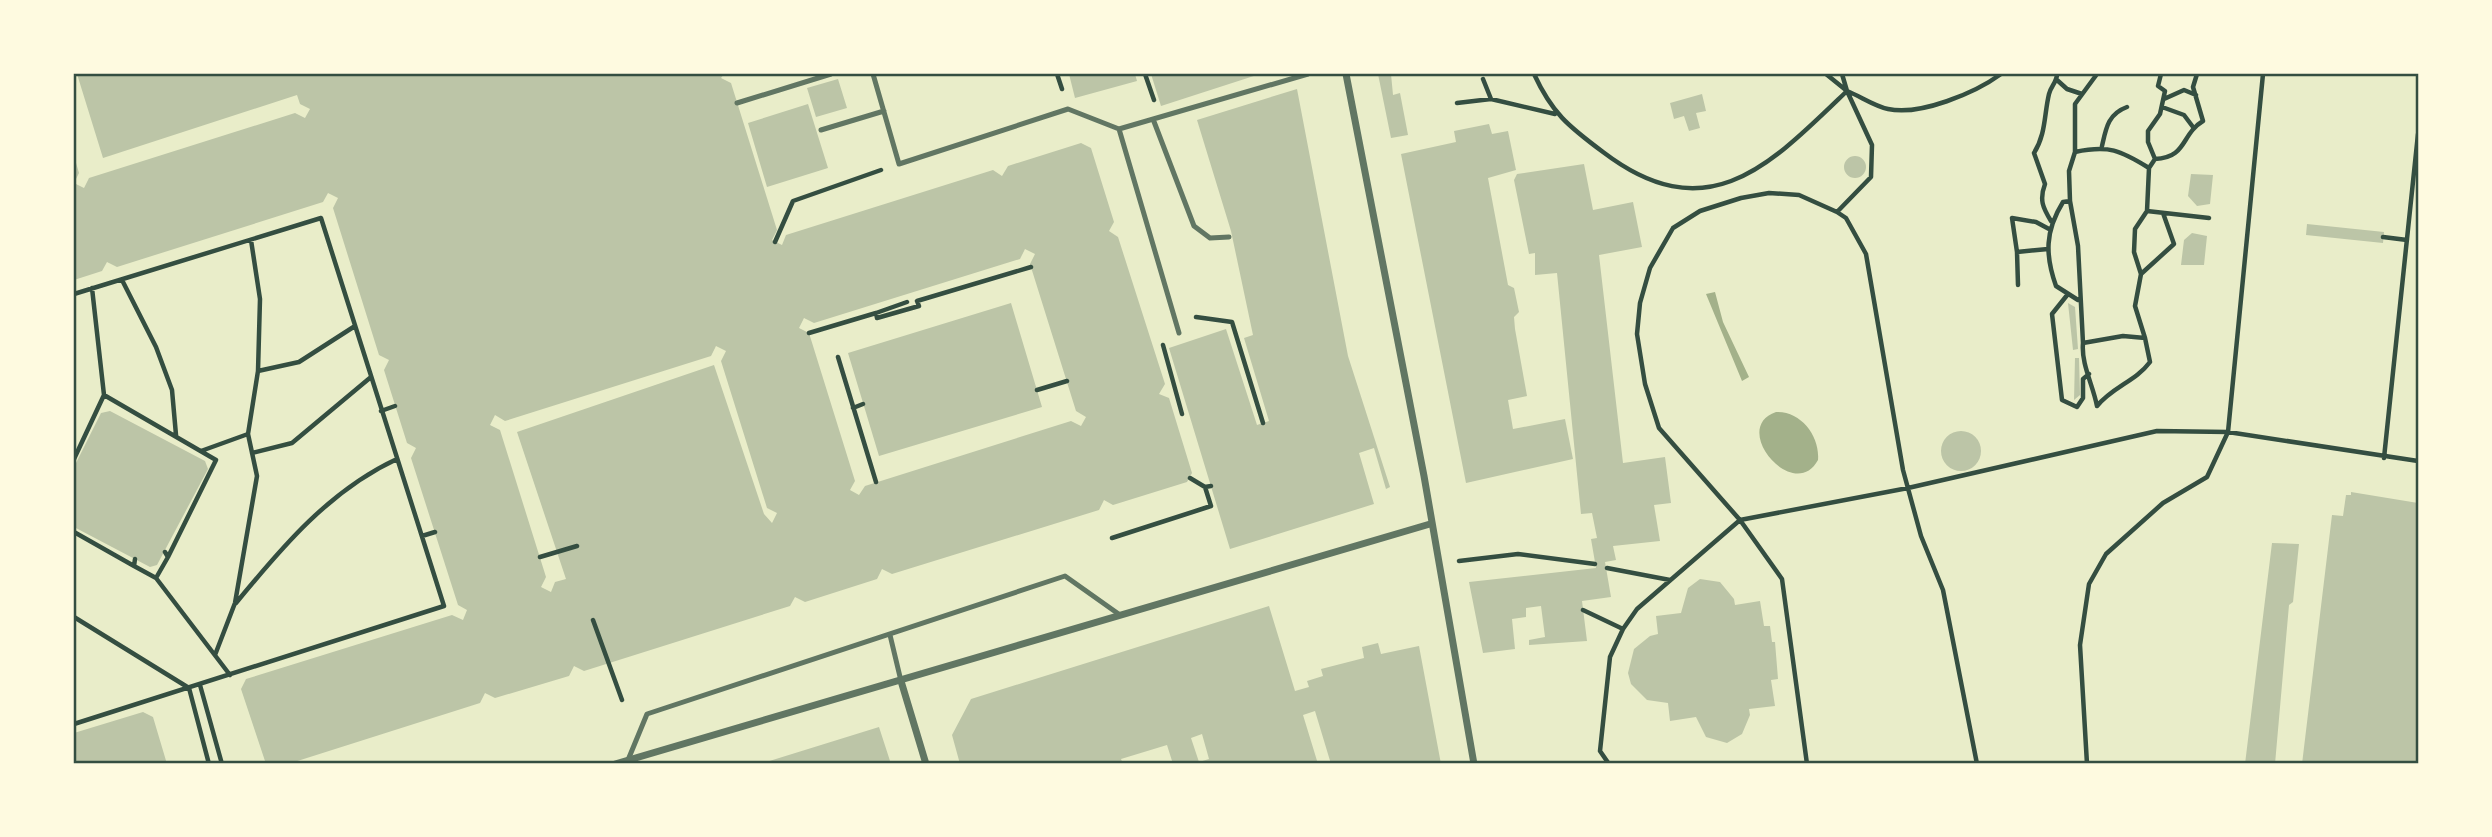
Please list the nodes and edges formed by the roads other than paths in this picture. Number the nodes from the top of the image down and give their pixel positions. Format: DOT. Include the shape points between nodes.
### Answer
graph roads {
  1 [pos="831,74"];
  2 [pos="873,74"];
  3 [pos="1308,74"];
  4 [pos="1346,74"];
  5 [pos="737,103"];
  6 [pos="884,111"];
  7 [pos="1153,119"];
  8 [pos="1118,129"];
  9 [pos="821,130"];
  10 [pos="1229,237"];
  11 [pos="1179,333"];
  12 [pos="1430,524"];
  13 [pos="1121,616"];
  14 [pos="890,635"];
  15 [pos="901,681"];
  16 [pos="628,760"];
  17 [pos="615,764"];
  18 [pos="926,764"];
  19 [pos="1475,764"];
  1 -- 5 [label="lane"];
  2 -- 6 [label="lane"];
  3 -- 7 [label="lane"];
  4 -- 12 [label="street"];
  6 -- 8 [label="lane" via="899,164 1068,109"];
  6 -- 9 [label="lane"];
  7 -- 8 [label="lane"];
  7 -- 10 [label="lane" via="1194,226 1210,238"];
  8 -- 11 [label="lane"];
  12 -- 13 [label="street"];
  12 -- 19 [label="street"];
  13 -- 14 [label="lane" via="1065,576"];
  13 -- 15 [label="street"];
  14 -- 15 [label="lane"];
  14 -- 16 [label="lane" via="647,714"];
  15 -- 16 [label="street"];
  15 -- 18 [label="street"];
  16 -- 17 [label="street"];
}
